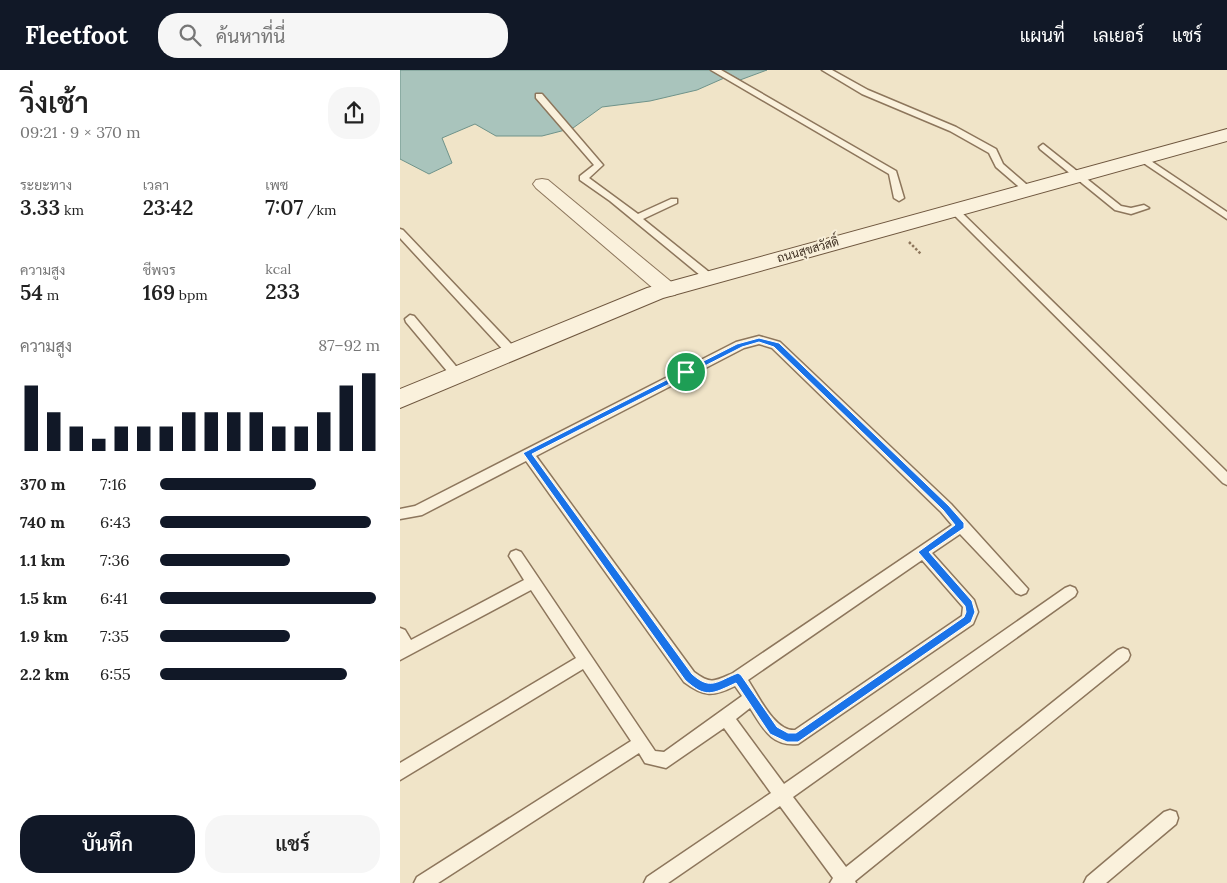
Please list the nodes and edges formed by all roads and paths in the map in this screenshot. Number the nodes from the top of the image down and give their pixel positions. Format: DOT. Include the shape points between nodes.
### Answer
graph roads {
  1 [pos="715,70"];
  2 [pos="826,70"];
  3 [pos="539,96"];
  4 [pos="1227,135"];
  5 [pos="1043,147"];
  6 [pos="1142,158"];
  7 [pos="1077,176"];
  8 [pos="542,184"];
  9 [pos="1028,190"];
  10 [pos="899,198"];
  11 [pos="674,201"];
  12 [pos="1144,208"];
  13 [pos="954,210"];
  14 [pos="1227,216"];
  15 [pos="637,218"];
  16 [pos="400,232"];
  17 [pos="710,278"];
  18 [pos="668,290"];
  19 [pos="410,319"];
  20 [pos="511,351"];
  21 [pos="456,374"];
  22 [pos="400,399"];
  23 [pos="527,453"];
  24 [pos="1227,480"];
  25 [pos="400,514"];
  26 [pos="961,526"];
  27 [pos="923,552"];
  28 [pos="516,556"];
  29 [pos="533,582"];
  30 [pos="1020,589"];
  31 [pos="1070,592"];
  32 [pos="400,634"];
  33 [pos="404,651"];
  34 [pos="1122,655"];
  35 [pos="585,660"];
  36 [pos="738,678"];
  37 [pos="752,698"];
  38 [pos="725,717"];
  39 [pos="641,743"];
  40 [pos="400,772"];
  41 [pos="782,795"];
  42 [pos="1170,818"];
  43 [pos="843,882"];
  44 [pos="423,883"];
  45 [pos="653,883"];
  46 [pos="1093,883"];
  1 -- 10 [label="lane" via="892,173"];
  2 -- 9 [label="lane" via="873,96 953,129 993,151 999,165"];
  3 -- 15 [label="lane" via="599,165 583,178"];
  4 -- 6 [label="main road, ถนนสุขสวัสดิ์"];
  5 -- 7 [label="lane"];
  6 -- 7 [label="main road, ถนนสุขสวัสดิ์"];
  6 -- 14 [label="lane"];
  7 -- 9 [label="main road, ถนนสุขสวัสดิ์"];
  7 -- 12 [label="lane" via="1118,208 1131,211"];
  8 -- 18 [label="street"];
  9 -- 13 [label="main road, ถนนสุขสวัสดิ์"];
  11 -- 15 [label="lane"];
  13 -- 17 [label="main road, ถนนสุขสวัสดิ์"];
  13 -- 24 [label="lane"];
  15 -- 17 [label="lane"];
  16 -- 20 [label="lane"];
  17 -- 18 [label="main road, ถนนสุขสวัสดิ์"];
  18 -- 20 [label="main road, ถนนสุขสวัสดิ์" via="614,308"];
  19 -- 21 [label="lane"];
  20 -- 21 [label="main road, ถนนสุขสวัสดิ์"];
  21 -- 22 [label="main road, ถนนสุขสวัสดิ์"];
  23 -- 25 [label="lane" via="417,511"];
  23 -- 26 [label="lane" via="740,346 759,340 776,345"];
  23 -- 36 [label="lane" via="689,677 701,687 714,688"];
  26 -- 27 [label="lane"];
  26 -- 30 [label="lane"];
  27 -- 36 [label="lane"];
  27 -- 37 [label="lane" via="969,604 968,620 798,737 787,738 774,730"];
  28 -- 29 [label="lane"];
  29 -- 33 [label="lane"];
  29 -- 35 [label="lane"];
  31 -- 41 [label="lane"];
  32 -- 33 [label="lane"];
  34 -- 43 [label="lane"];
  35 -- 39 [label="lane"];
  35 -- 40 [label="lane"];
  36 -- 37 [label="lane"];
  37 -- 38 [label="lane"];
  38 -- 39 [label="lane" via="666,760 651,758"];
  38 -- 41 [label="lane"];
  39 -- 44 [label="lane"];
  41 -- 43 [label="lane"];
  41 -- 45 [label="lane"];
  42 -- 46 [label="lane"];
}
